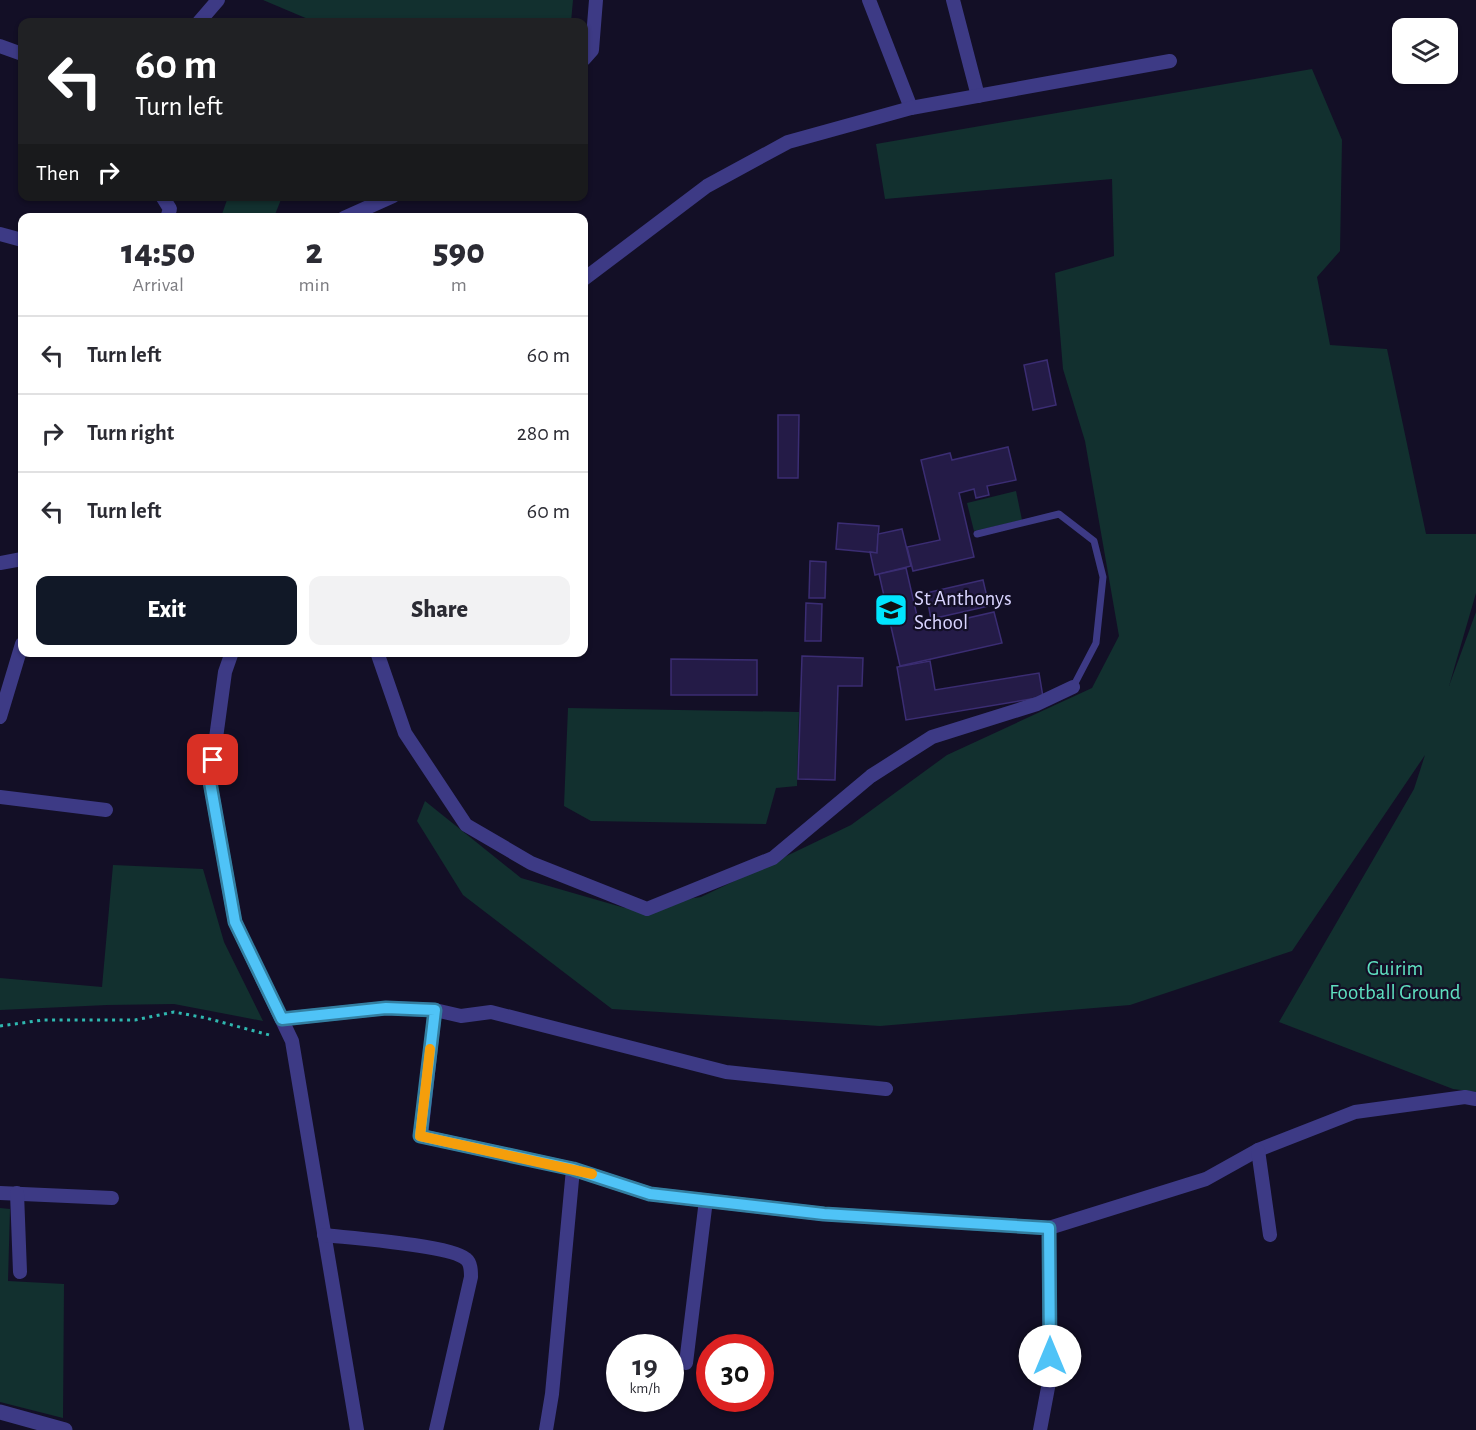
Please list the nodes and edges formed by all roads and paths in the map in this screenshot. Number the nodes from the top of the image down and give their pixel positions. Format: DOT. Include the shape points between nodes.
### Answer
graph roads {
  1 [pos="218,0"];
  2 [pos="596,0"];
  3 [pos="869,0"];
  4 [pos="953,0"];
  5 [pos="202,18"];
  6 [pos="0,46"];
  7 [pos="18,53"];
  8 [pos="588,54"];
  9 [pos="1170,61"];
  10 [pos="978,96"];
  11 [pos="911,108"];
  12 [pos="382,201"];
  13 [pos="355,213"];
  14 [pos="0,234"];
  15 [pos="18,239"];
  16 [pos="588,276"];
  17 [pos="977,534"];
  18 [pos="18,560"];
  19 [pos="0,563"];
  20 [pos="18,657"];
  21 [pos="230,657"];
  22 [pos="379,657"];
  23 [pos="1073,687"];
  24 [pos="0,717"];
  25 [pos="0,797"];
  26 [pos="106,810"];
  27 [pos="435,1010"];
  28 [pos="282,1019"];
  29 [pos="0,1026"];
  30 [pos="292,1041"];
  31 [pos="886,1089"];
  32 [pos="1476,1099"];
  33 [pos="1258,1150"];
  34 [pos="573,1169"];
  35 [pos="0,1193"];
  36 [pos="17,1193"];
  37 [pos="112,1198"];
  38 [pos="706,1200"];
  39 [pos="1049,1228"];
  40 [pos="324,1235"];
  41 [pos="1270,1235"];
  42 [pos="20,1272"];
  43 [pos="686,1363"];
  44 [pos="0,1412"];
  45 [pos="65,1430"];
  46 [pos="357,1430"];
  47 [pos="436,1430"];
  48 [pos="546,1430"];
  49 [pos="1040,1430"];
  1 -- 5 [label="street"];
  2 -- 8 [label="street" via="592,50"];
  3 -- 11 [label="street"];
  4 -- 10 [label="street"];
  6 -- 7 [label="street"];
  9 -- 10 [label="street"];
  10 -- 11 [label="street"];
  11 -- 16 [label="street" via="788,142 707,186"];
  12 -- 13 [label="street"];
  14 -- 15 [label="street"];
  17 -- 23 [label="lane" via="1059,514 1094,541 1103,577 1096,643"];
  18 -- 19 [label="street"];
  20 -- 24 [label="street"];
  21 -- 28 [label="street" via="210,782 235,922"];
  22 -- 23 [label="street" via="405,733 466,825 531,863 647,909 773,858 871,776 932,737 1037,704"];
  25 -- 26 [label="street"];
  27 -- 28 [label="street" via="386,1008"];
  27 -- 31 [label="street" via="461,1016 490,1012 726,1072"];
  27 -- 34 [label="street" via="420,1136"];
  28 -- 30 [label="street"];
  29 -- 30 [label="path" via="43,1020 135,1020 174,1012"];
  30 -- 40 [label="street"];
  32 -- 33 [label="street" via="1465,1097 1355,1112"];
  33 -- 39 [label="street" via="1206,1179"];
  33 -- 41 [label="street"];
  34 -- 38 [label="street" via="650,1194"];
  34 -- 48 [label="street"];
  35 -- 36 [label="street"];
  36 -- 37 [label="street"];
  36 -- 42 [label="street"];
  38 -- 39 [label="street" via="824,1214"];
  38 -- 43 [label="street"];
  39 -- 49 [label="street" via="1050,1377"];
  40 -- 46 [label="street"];
  40 -- 47 [label="street" via="432,1248 465,1258 470,1264 471,1276"];
  44 -- 45 [label="street"];
}
